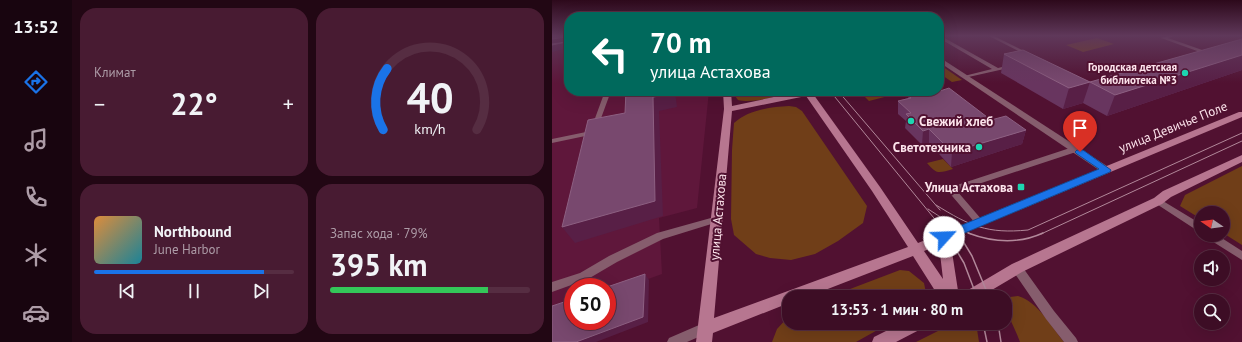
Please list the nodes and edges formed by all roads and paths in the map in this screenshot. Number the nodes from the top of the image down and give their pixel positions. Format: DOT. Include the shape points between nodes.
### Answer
graph roads {
  1 [pos="966,52"];
  2 [pos="1025,52"];
  3 [pos="1206,52"];
  4 [pos="1198,54"];
  5 [pos="1033,56"];
  6 [pos="944,63"];
  7 [pos="1018,65"];
  8 [pos="997,70"];
  9 [pos="966,78"];
  10 [pos="606,96"];
  11 [pos="727,96"];
  12 [pos="788,96"];
  13 [pos="810,96"];
  14 [pos="728,109"];
  15 [pos="1242,114"];
  16 [pos="552,141"];
  17 [pos="1076,149"];
  18 [pos="1242,158"];
  19 [pos="1106,170"];
  20 [pos="1158,201"];
  21 [pos="718,219"];
  22 [pos="979,222"];
  23 [pos="1194,224"];
  24 [pos="944,237"];
  25 [pos="1221,242"];
  26 [pos="915,250"];
  27 [pos="1242,256"];
  28 [pos="1017,268"];
  29 [pos="552,287"];
  30 [pos="809,290"];
  31 [pos="942,290"];
  32 [pos="951,290"];
  33 [pos="980,290"];
  34 [pos="782,301"];
  35 [pos="904,330"];
  36 [pos="705,335"];
  37 [pos="673,342"];
  38 [pos="880,342"];
  39 [pos="1072,342"];
  1 -- 8 [label="lane"];
  2 -- 5 [label="lane"];
  3 -- 4 [label="lane"];
  6 -- 9 [label="street"];
  7 -- 8 [label="lane"];
  8 -- 9 [label="lane"];
  9 -- 17 [label="street"];
  10 -- 16 [label="lane" via="597,121 588,134"];
  11 -- 14 [label="main road, улица Астахова"];
  12 -- 14 [label="main road"];
  13 -- 26 [label="main road" via="876,189"];
  14 -- 21 [label="main road, улица Астахова"];
  15 -- 19 [label="main road, улица Девичье Поле"];
  17 -- 19 [label="street"];
  17 -- 22 [label="lane" via="952,190"];
  18 -- 20 [label="main road" via="1167,194"];
  19 -- 22 [label="main road, улица Девичье Поле"];
  20 -- 23 [label="lane"];
  20 -- 28 [label="main road"];
  21 -- 29 [label="lane" via="660,236 584,276"];
  21 -- 36 [label="main road, улица Астахова"];
  22 -- 24 [label="main road, улица Девичье Поле"];
  24 -- 26 [label="main road, улица Девичье Поле"];
  24 -- 32 [label="main road"];
  25 -- 27 [label="lane"];
  26 -- 30 [label="main road, улица Девичье Поле"];
  26 -- 31 [label="main road"];
  28 -- 33 [label="main road"];
  28 -- 39 [label="lane"];
  34 -- 36 [label="main road, улица Девичье Поле"];
  35 -- 38 [label="main road"];
  36 -- 37 [label="lane"];
}
